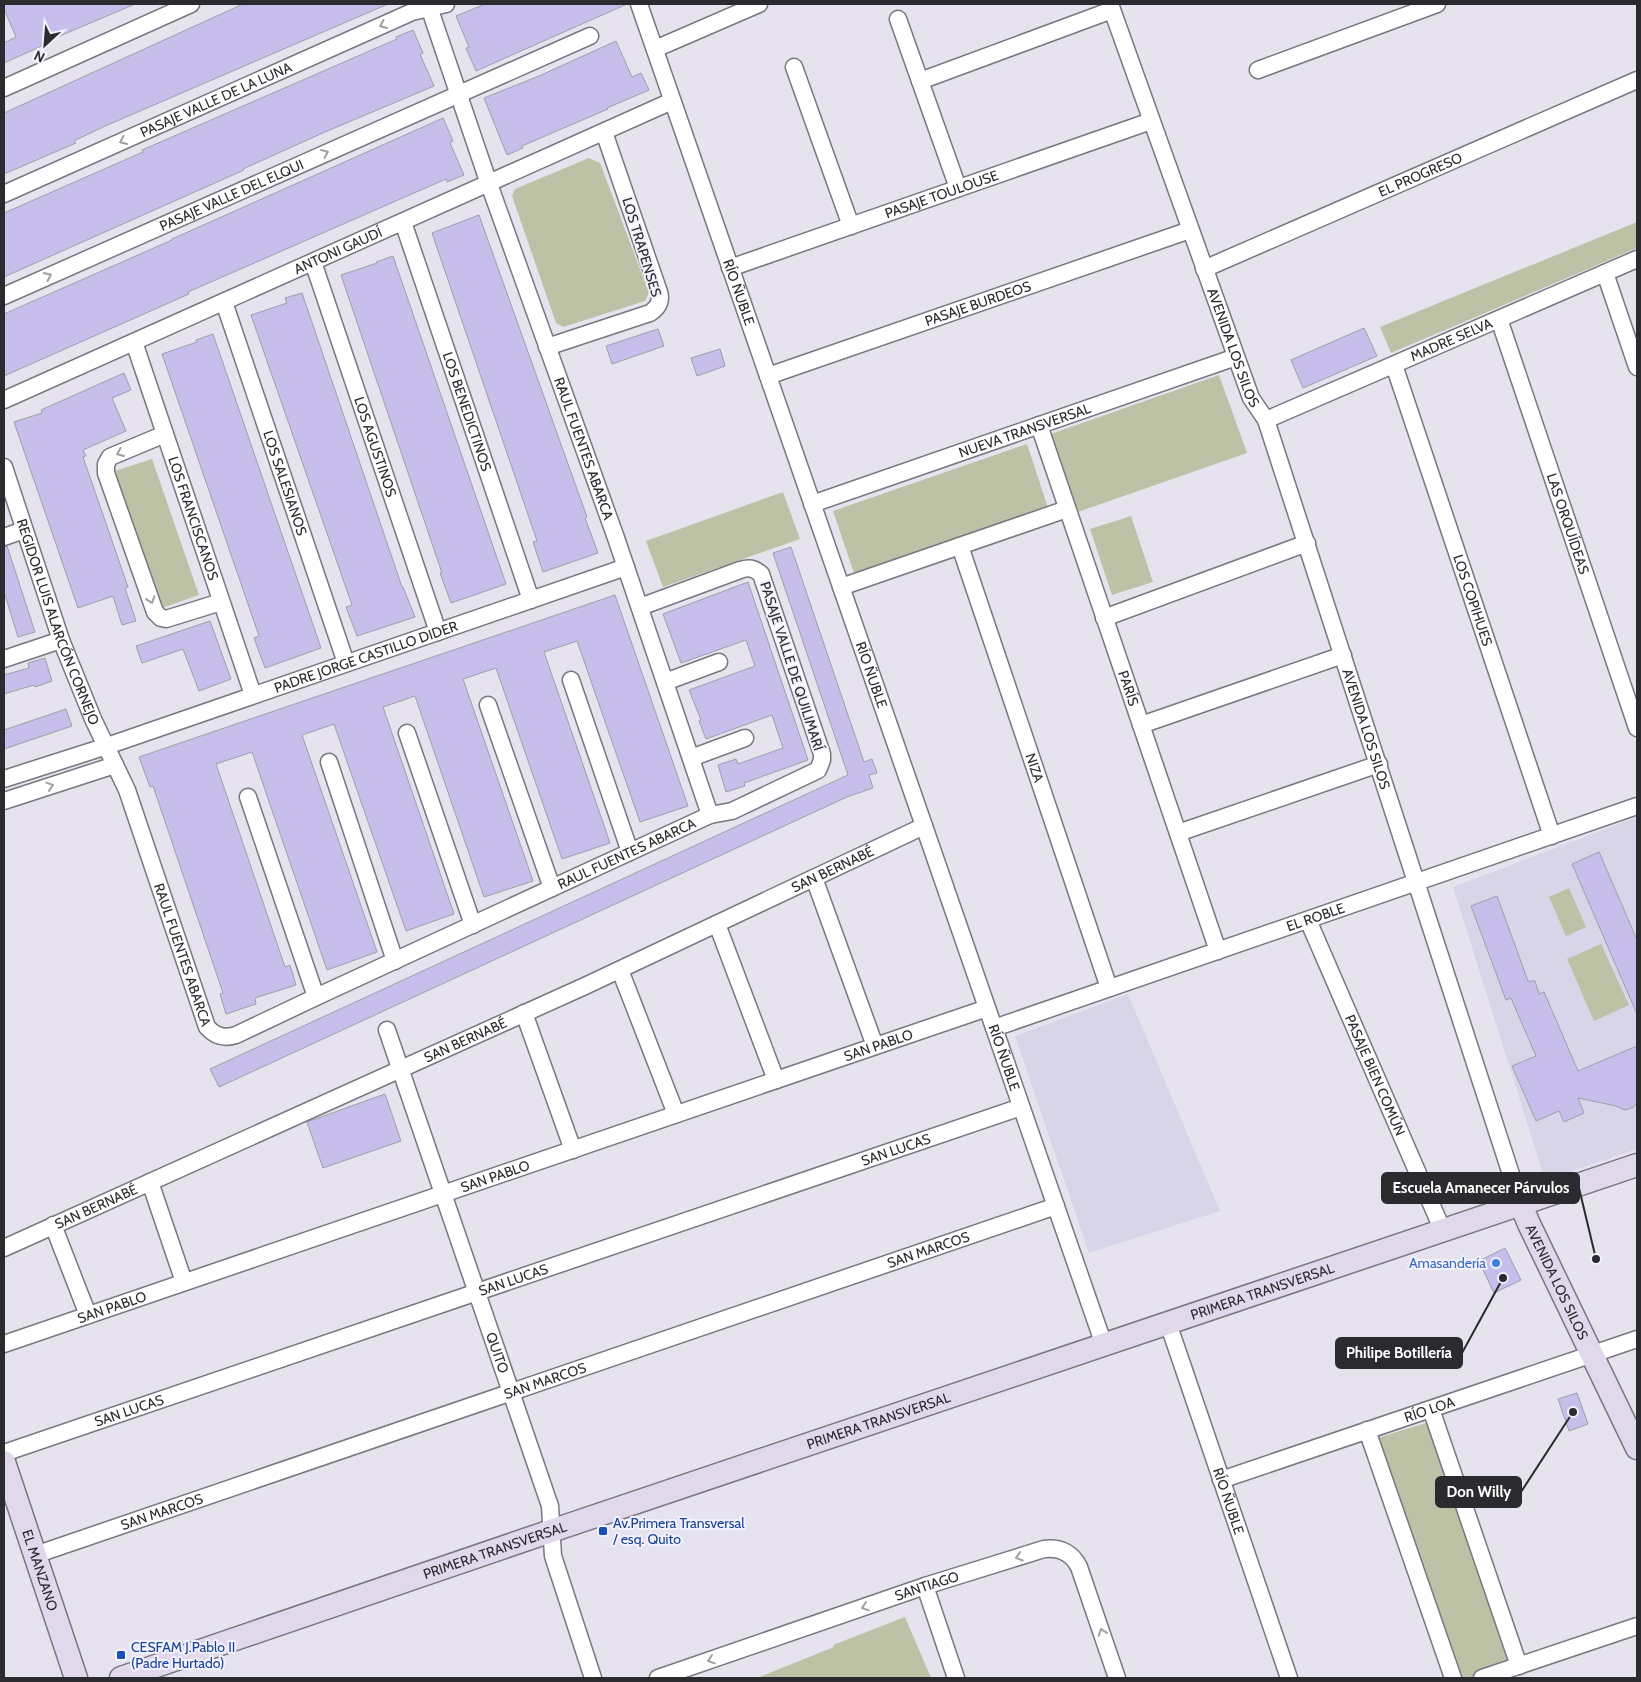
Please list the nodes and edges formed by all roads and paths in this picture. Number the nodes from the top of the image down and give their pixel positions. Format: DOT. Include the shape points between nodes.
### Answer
graph roads {
  1 [pos="191,4"];
  2 [pos="446,4"];
  3 [pos="639,4"];
  4 [pos="760,4"];
  5 [pos="1437,4"];
  6 [pos="428,6"];
  7 [pos="1111,7"];
  8 [pos="898,19"];
  9 [pos="590,36"];
  10 [pos="654,49"];
  11 [pos="794,67"];
  12 [pos="1258,70"];
  13 [pos="1637,80"];
  14 [pos="920,81"];
  15 [pos="4,88"];
  16 [pos="458,94"];
  17 [pos="672,101"];
  18 [pos="1151,121"];
  19 [pos="604,132"];
  20 [pos="489,184"];
  21 [pos="958,188"];
  22 [pos="4,194"];
  23 [pos="403,222"];
  24 [pos="851,226"];
  25 [pos="1190,230"];
  26 [pos="1637,259"];
  27 [pos="313,262"];
  28 [pos="730,268"];
  29 [pos="1204,269"];
  30 [pos="1606,273"];
  31 [pos="4,296"];
  32 [pos="224,302"];
  33 [pos="1499,319"];
  34 [pos="1633,341"];
  35 [pos="134,342"];
  36 [pos="547,347"];
  37 [pos="1236,357"];
  38 [pos="1394,365"];
  39 [pos="1637,367"];
  40 [pos="768,376"];
  41 [pos="4,400"];
  42 [pos="1266,420"];
  43 [pos="1039,425"];
  44 [pos="164,434"];
  45 [pos="4,467"];
  46 [pos="812,504"];
  47 [pos="1067,509"];
  48 [pos="24,530"];
  49 [pos="4,537"];
  50 [pos="1306,543"];
  51 [pos="960,546"];
  52 [pos="626,567"];
  53 [pos="841,587"];
  54 [pos="531,600"];
  55 [pos="221,602"];
  56 [pos="640,607"];
  57 [pos="1104,618"];
  58 [pos="438,632"];
  59 [pos="61,640"];
  60 [pos="1343,655"];
  61 [pos="4,659"];
  62 [pos="719,662"];
  63 [pos="346,663"];
  64 [pos="571,680"];
  65 [pos="665,682"];
  66 [pos="253,695"];
  67 [pos="488,705"];
  68 [pos="1141,725"];
  69 [pos="1637,728"];
  70 [pos="407,733"];
  71 [pos="745,738"];
  72 [pos="107,746"];
  73 [pos="691,758"];
  74 [pos="329,762"];
  75 [pos="1379,764"];
  76 [pos="116,765"];
  77 [pos="4,779"];
  78 [pos="248,797"];
  79 [pos="4,801"];
  80 [pos="1637,806"];
  81 [pos="710,815"];
  82 [pos="924,826"];
  83 [pos="1178,833"];
  84 [pos="1552,836"];
  85 [pos="630,852"];
  86 [pos="814,878"];
  87 [pos="1417,882"];
  88 [pos="552,888"];
  89 [pos="1308,920"];
  90 [pos="717,924"];
  91 [pos="473,925"];
  92 [pos="1218,951"];
  93 [pos="395,961"];
  94 [pos="620,970"];
  95 [pos="1110,988"];
  96 [pos="316,997"];
  97 [pos="987,1008"];
  98 [pos="524,1014"];
  99 [pos="994,1028"];
  100 [pos="387,1030"];
  101 [pos="875,1046"];
  102 [pos="400,1070"];
  103 [pos="776,1080"];
  104 [pos="1021,1107"];
  105 [pos="676,1114"];
  106 [pos="573,1150"];
  107 [pos="1637,1166"];
  108 [pos="150,1182"];
  109 [pos="443,1194"];
  110 [pos="1521,1204"];
  111 [pos="1056,1206"];
  112 [pos="54,1225"];
  113 [pos="1444,1231"];
  114 [pos="4,1248"];
  115 [pos="184,1282"];
  116 [pos="476,1292"];
  117 [pos="88,1316"];
  118 [pos="1168,1324"];
  119 [pos="1637,1339"];
  120 [pos="4,1344"];
  121 [pos="1104,1345"];
  122 [pos="1592,1354"];
  123 [pos="511,1393"];
  124 [pos="1431,1409"];
  125 [pos="1367,1430"];
  126 [pos="1637,1448"];
  127 [pos="4,1453"];
  128 [pos="4,1462"];
  129 [pos="1221,1480"];
  130 [pos="551,1531"];
  131 [pos="35,1555"];
  132 [pos="925,1586"];
  133 [pos="1637,1626"];
  134 [pos="1519,1666"];
  135 [pos="76,1678"];
  136 [pos="121,1678"];
  137 [pos="593,1678"];
  138 [pos="658,1678"];
  139 [pos="956,1678"];
  140 [pos="1117,1678"];
  141 [pos="1289,1678"];
  142 [pos="1453,1678"];
  143 [pos="1482,1678"];
  1 -- 15 [label="street"];
  2 -- 6 [label="street, PASAJE VALLE DE LA LUNA"];
  3 -- 10 [label="street, RÍO ÑUBLE"];
  4 -- 10 [label="street"];
  5 -- 12 [label="street"];
  6 -- 16 [label="street, RAUL FUENTES ABARCA"];
  6 -- 22 [label="street, PASAJE VALLE DE LA LUNA, one-way"];
  7 -- 14 [label="street"];
  7 -- 18 [label="street, AVENIDA LOS SILOS"];
  8 -- 14 [label="street"];
  9 -- 16 [label="street, PASAJE VALLE DEL ELQUI"];
  10 -- 17 [label="street, RÍO ÑUBLE"];
  11 -- 24 [label="street"];
  13 -- 29 [label="street, EL PROGRESO"];
  14 -- 21 [label="street"];
  16 -- 20 [label="street, RAUL FUENTES ABARCA"];
  31 -- 16 [label="street, PASAJE VALLE DEL ELQUI, one-way"];
  17 -- 19 [label="street, ANTONI GAUDÍ"];
  17 -- 28 [label="street, RÍO ÑUBLE"];
  18 -- 21 [label="street, PASAJE TOULOUSE"];
  18 -- 25 [label="street, AVENIDA LOS SILOS"];
  19 -- 20 [label="street, ANTONI GAUDÍ"];
  19 -- 36 [label="street, LOS TRAPENSES" via="660,300 650,313"];
  20 -- 23 [label="street, ANTONI GAUDÍ"];
  20 -- 36 [label="street, RAUL FUENTES ABARCA"];
  21 -- 24 [label="street, PASAJE TOULOUSE"];
  23 -- 27 [label="street, ANTONI GAUDÍ"];
  23 -- 54 [label="street, LOS BENEDICTINOS"];
  24 -- 28 [label="street, PASAJE TOULOUSE"];
  25 -- 29 [label="street, AVENIDA LOS SILOS"];
  25 -- 40 [label="street, PASAJE BURDEOS"];
  26 -- 30 [label="street, MADRE SELVA"];
  27 -- 32 [label="street, ANTONI GAUDÍ"];
  27 -- 58 [label="street, LOS AGUSTINOS"];
  28 -- 40 [label="street, RÍO ÑUBLE"];
  29 -- 37 [label="street, AVENIDA LOS SILOS"];
  30 -- 33 [label="street, MADRE SELVA"];
  30 -- 34 [label="street"];
  32 -- 35 [label="street, ANTONI GAUDÍ"];
  32 -- 63 [label="street, LOS SALESIANOS"];
  33 -- 38 [label="street, MADRE SELVA"];
  33 -- 69 [label="street, LAS ORQUÍDEAS"];
  34 -- 39 [label="street"];
  35 -- 41 [label="street, ANTONI GAUDÍ"];
  35 -- 44 [label="street, LOS FRANCISCANOS"];
  36 -- 52 [label="street, RAUL FUENTES ABARCA"];
  37 -- 42 [label="street, AVENIDA LOS SILOS" via="1251,398"];
  37 -- 43 [label="street, NUEVA TRANSVERSAL"];
  38 -- 42 [label="street, MADRE SELVA"];
  38 -- 84 [label="street, LOS COPIHUES"];
  40 -- 46 [label="street, RÍO ÑUBLE"];
  42 -- 50 [label="street, AVENIDA LOS SILOS"];
  43 -- 46 [label="street, NUEVA TRANSVERSAL"];
  43 -- 47 [label="street, PARÍS"];
  44 -- 55 [label="street, LOS FRANCISCANOS"];
  44 -- 55 [label="street, one-way" via="110,457 106,472 158,616 166,619"];
  45 -- 48 [label="street, REGIDOR LUIS ALARCÓN CORNEJO"];
  46 -- 53 [label="street, RÍO ÑUBLE"];
  47 -- 51 [label="street"];
  47 -- 57 [label="street, PARÍS"];
  48 -- 49 [label="street"];
  48 -- 59 [label="street, REGIDOR LUIS ALARCÓN CORNEJO"];
  50 -- 57 [label="street"];
  50 -- 60 [label="street, AVENIDA LOS SILOS"];
  51 -- 53 [label="street"];
  51 -- 95 [label="street, NIZA"];
  52 -- 54 [label="street, PADRE JORGE CASTILLO DIDER"];
  52 -- 56 [label="street, RAUL FUENTES ABARCA"];
  53 -- 82 [label="street, RÍO ÑUBLE"];
  54 -- 58 [label="street, PADRE JORGE CASTILLO DIDER"];
  55 -- 66 [label="street, LOS FRANCISCANOS"];
  56 -- 65 [label="street, RAUL FUENTES ABARCA"];
  56 -- 81 [label="street, PASAJE VALLE DE QUILIMARÍ" via="747,568 761,574 766,587 822,754 821,766 813,773 732,811"];
  57 -- 68 [label="street, PARÍS"];
  58 -- 63 [label="street, PADRE JORGE CASTILLO DIDER"];
  59 -- 61 [label="street"];
  59 -- 72 [label="street, REGIDOR LUIS ALARCÓN CORNEJO" via="92,719"];
  60 -- 68 [label="street"];
  60 -- 75 [label="street, AVENIDA LOS SILOS"];
  62 -- 65 [label="street"];
  63 -- 66 [label="street, PADRE JORGE CASTILLO DIDER"];
  64 -- 85 [label="street"];
  65 -- 73 [label="street, RAUL FUENTES ABARCA"];
  66 -- 72 [label="street, PADRE JORGE CASTILLO DIDER"];
  67 -- 88 [label="street"];
  68 -- 83 [label="street, PARÍS"];
  70 -- 91 [label="street"];
  71 -- 73 [label="street"];
  72 -- 76 [label="street, RAUL FUENTES ABARCA"];
  72 -- 77 [label="street, PADRE JORGE CASTILLO DIDER"];
  73 -- 81 [label="street, RAUL FUENTES ABARCA"];
  74 -- 93 [label="street"];
  75 -- 83 [label="street"];
  75 -- 87 [label="street, AVENIDA LOS SILOS"];
  79 -- 76 [label="street, one-way"];
  76 -- 96 [label="street, RAUL FUENTES ABARCA" via="207,1027 218,1036 230,1038"];
  78 -- 96 [label="street"];
  80 -- 84 [label="street, EL ROBLE"];
  81 -- 85 [label="street, RAUL FUENTES ABARCA"];
  82 -- 86 [label="street, SAN BERNABÉ"];
  82 -- 97 [label="street, RÍO ÑUBLE"];
  83 -- 92 [label="street, PARÍS"];
  84 -- 87 [label="street, EL ROBLE"];
  85 -- 88 [label="street, RAUL FUENTES ABARCA"];
  86 -- 90 [label="street, SAN BERNABÉ"];
  86 -- 101 [label="street"];
  87 -- 89 [label="street, EL ROBLE"];
  87 -- 110 [label="street, AVENIDA LOS SILOS"];
  88 -- 91 [label="street, RAUL FUENTES ABARCA"];
  89 -- 92 [label="street, EL ROBLE"];
  89 -- 113 [label="street, PASAJE BIEN COMÚN"];
  90 -- 94 [label="street, SAN BERNABÉ"];
  90 -- 103 [label="street"];
  91 -- 93 [label="street, RAUL FUENTES ABARCA"];
  92 -- 95 [label="street, EL ROBLE"];
  93 -- 96 [label="street, RAUL FUENTES ABARCA"];
  94 -- 98 [label="street, SAN BERNABÉ"];
  94 -- 105 [label="street"];
  95 -- 99 [label="street, EL ROBLE"];
  97 -- 99 [label="street, RÍO ÑUBLE"];
  97 -- 101 [label="street, SAN PABLO"];
  98 -- 102 [label="street, SAN BERNABÉ"];
  98 -- 106 [label="street"];
  99 -- 104 [label="street, RÍO ÑUBLE"];
  100 -- 102 [label="street, QUITO"];
  101 -- 103 [label="street, SAN PABLO"];
  102 -- 108 [label="street, SAN BERNABÉ"];
  102 -- 109 [label="street, QUITO"];
  103 -- 105 [label="street, SAN PABLO"];
  104 -- 111 [label="street, RÍO ÑUBLE"];
  104 -- 116 [label="street, SAN LUCAS"];
  105 -- 106 [label="street, SAN PABLO"];
  106 -- 109 [label="street, SAN PABLO"];
  107 -- 110 [label="main road, PRIMERA TRANSVERSAL"];
  108 -- 112 [label="street, SAN BERNABÉ"];
  108 -- 115 [label="street"];
  109 -- 115 [label="street, SAN PABLO"];
  109 -- 116 [label="street, QUITO"];
  110 -- 113 [label="main road, PRIMERA TRANSVERSAL"];
  110 -- 122 [label="main road, AVENIDA LOS SILOS"];
  111 -- 121 [label="street, RÍO ÑUBLE"];
  111 -- 123 [label="street, SAN MARCOS"];
  112 -- 114 [label="street, SAN BERNABÉ"];
  112 -- 117 [label="street"];
  113 -- 118 [label="main road, PRIMERA TRANSVERSAL"];
  115 -- 117 [label="street, SAN PABLO"];
  116 -- 123 [label="street, QUITO"];
  116 -- 127 [label="street, SAN LUCAS"];
  117 -- 120 [label="street, SAN PABLO"];
  118 -- 121 [label="main road, PRIMERA TRANSVERSAL"];
  118 -- 129 [label="street, RÍO ÑUBLE"];
  119 -- 122 [label="street, RÍO LOA"];
  121 -- 130 [label="main road, PRIMERA TRANSVERSAL"];
  122 -- 124 [label="street, RÍO LOA"];
  122 -- 126 [label="main road, AVENIDA LOS SILOS"];
  123 -- 130 [label="street, QUITO" via="550,1506"];
  123 -- 131 [label="street, SAN MARCOS"];
  124 -- 125 [label="street, RÍO LOA"];
  124 -- 134 [label="street"];
  125 -- 129 [label="street, RÍO LOA"];
  125 -- 142 [label="street"];
  128 -- 131 [label="main road, EL MANZANO"];
  129 -- 141 [label="street, RÍO ÑUBLE"];
  130 -- 136 [label="main road, PRIMERA TRANSVERSAL"];
  130 -- 137 [label="street, QUITO" via="553,1556"];
  131 -- 135 [label="main road, EL MANZANO"];
  132 -- 138 [label="street, SANTIAGO, one-way"];
  132 -- 139 [label="street"];
  140 -- 132 [label="street, SANTIAGO, one-way" via="1080,1567 1066,1552 1044,1549"];
  133 -- 134 [label="street"];
  134 -- 143 [label="street"];
}
